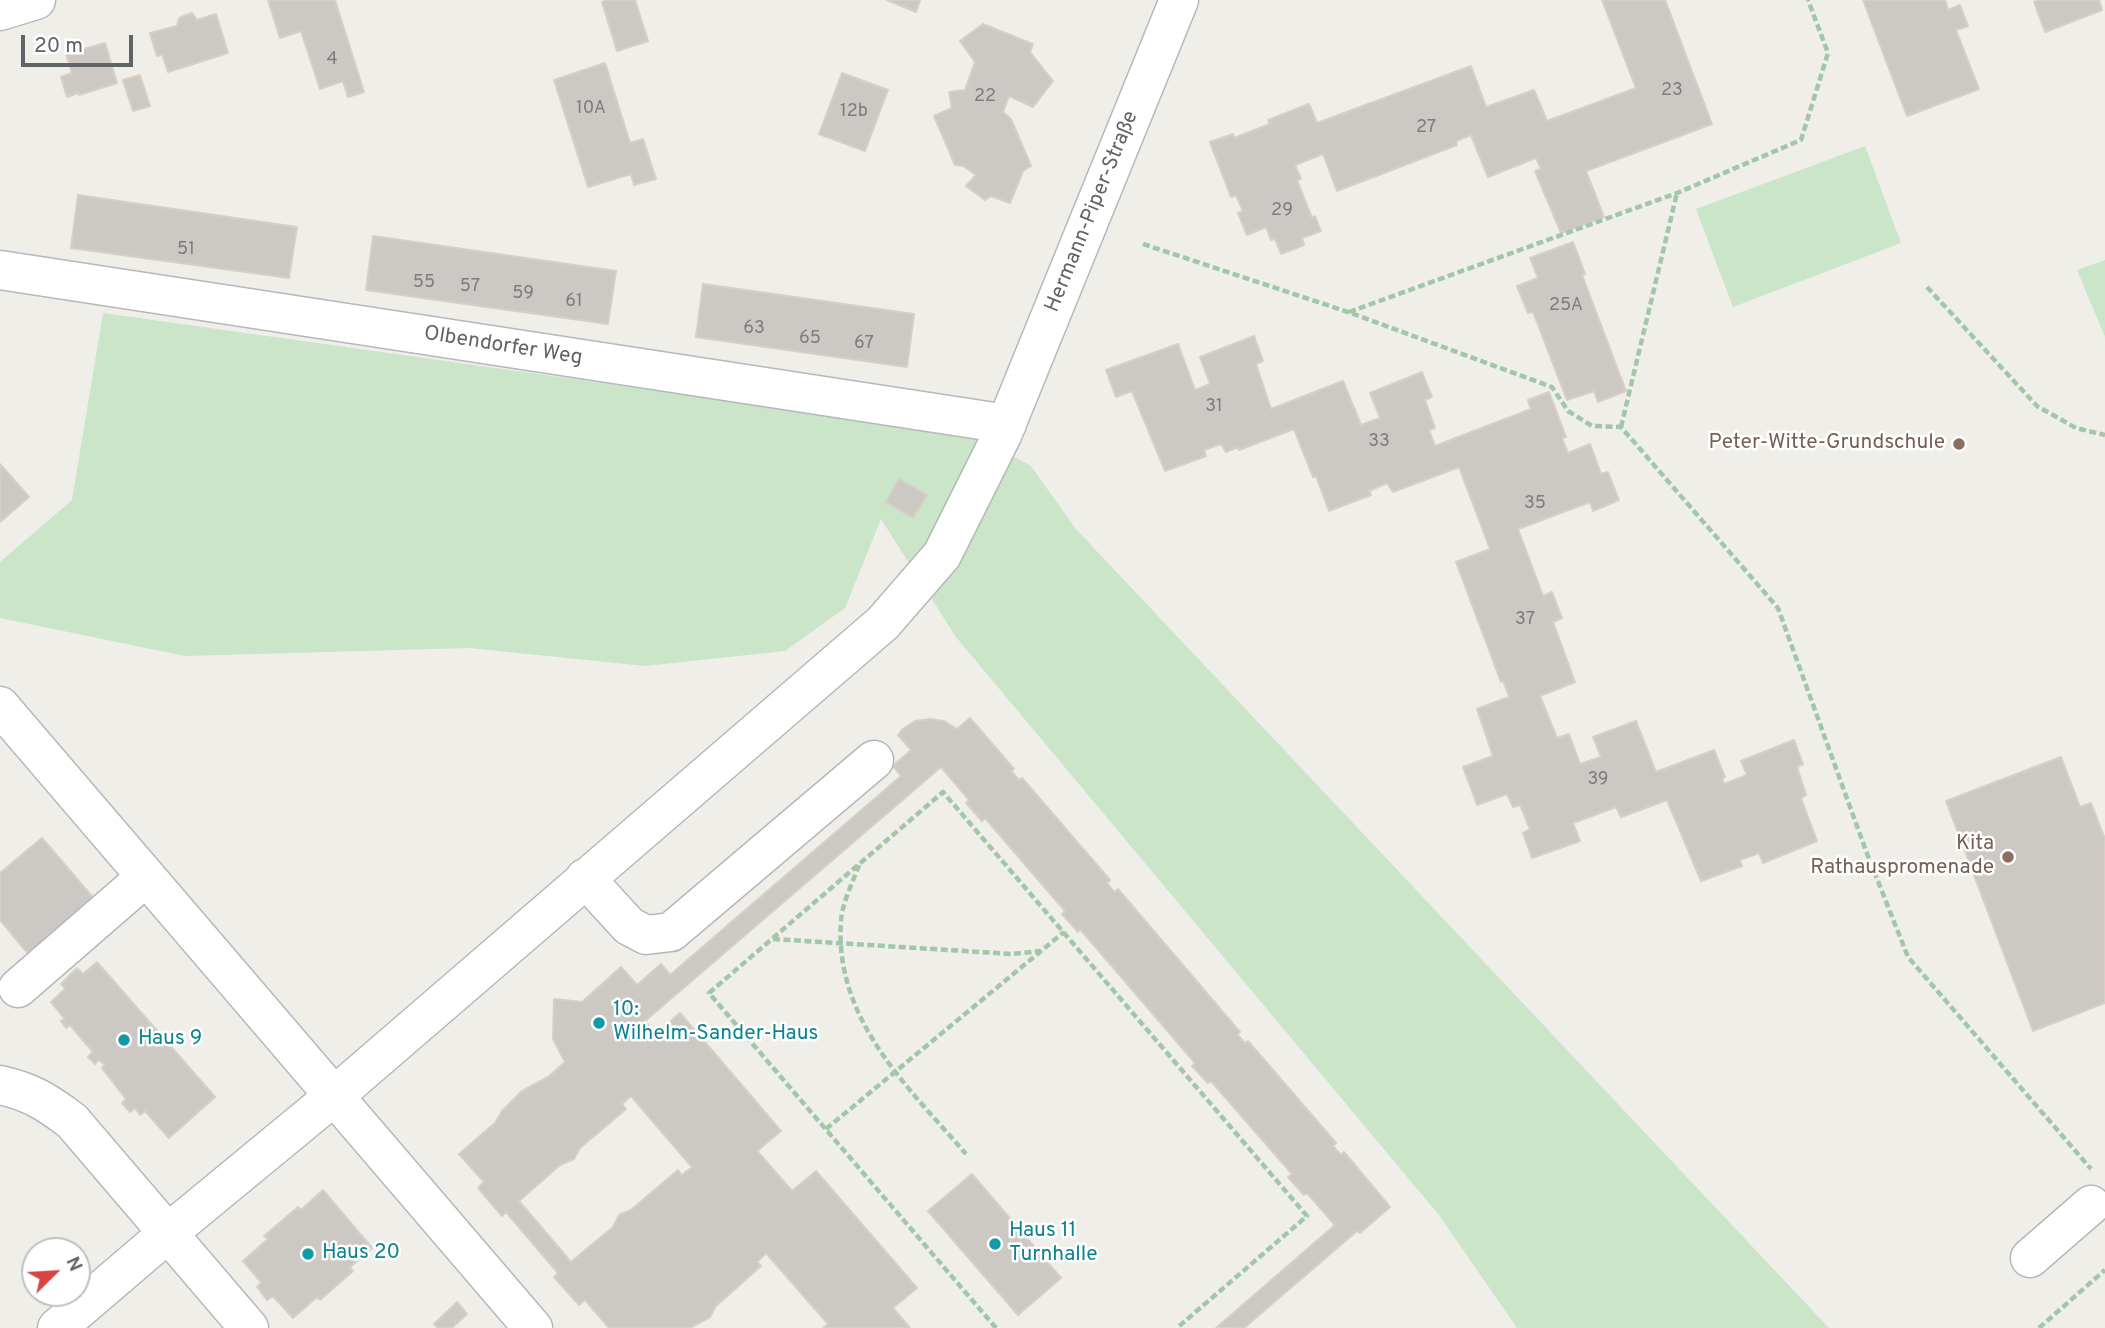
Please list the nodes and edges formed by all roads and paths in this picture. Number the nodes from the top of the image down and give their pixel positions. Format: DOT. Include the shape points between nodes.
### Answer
graph roads {
  1 [pos="36,0"];
  2 [pos="1179,0"];
  3 [pos="1808,0"];
  4 [pos="0,11"];
  5 [pos="1677,193"];
  6 [pos="1143,244"];
  7 [pos="0,270"];
  8 [pos="1927,287"];
  9 [pos="1348,312"];
  10 [pos="1007,424"];
  11 [pos="1621,427"];
  12 [pos="2105,435"];
  13 [pos="0,706"];
  14 [pos="874,760"];
  15 [pos="859,864"];
  16 [pos="146,877"];
  17 [pos="585,878"];
  18 [pos="1064,932"];
  19 [pos="772,939"];
  20 [pos="842,943"];
  21 [pos="1041,951"];
  22 [pos="18,988"];
  23 [pos="895,1072"];
  24 [pos="0,1085"];
  25 [pos="333,1097"];
  26 [pos="826,1129"];
  27 [pos="966,1154"];
  28 [pos="2091,1198"];
  29 [pos="167,1233"];
  30 [pos="2031,1258"];
  31 [pos="2105,1270"];
  32 [pos="57,1328"];
  33 [pos="249,1328"];
  34 [pos="533,1328"];
  35 [pos="996,1328"];
  36 [pos="1177,1328"];
  37 [pos="2039,1328"];
  1 -- 4 [label="street"];
  2 -- 10 [label="street, Hermann-Piper-Straße"];
  3 -- 5 [label="path" via="1828,53 1801,140"];
  5 -- 9 [label="path"];
  5 -- 11 [label="path"];
  6 -- 9 [label="path"];
  7 -- 10 [label="street, Olbendorfer Weg"];
  8 -- 12 [label="path" via="2038,406 2076,428"];
  9 -- 11 [label="path" via="1552,387 1568,411 1592,426"];
  10 -- 17 [label="street, Hermann-Piper-Straße" via="942,555 883,623"];
  11 -- 28 [label="path" via="1778,608 1908,957"];
  13 -- 16 [label="street"];
  14 -- 17 [label="street" via="671,932 646,936 629,926"];
  15 -- 18 [label="path" via="943,792"];
  15 -- 19 [label="path"];
  15 -- 20 [label="path" via="841,919"];
  16 -- 22 [label="street"];
  16 -- 25 [label="street"];
  17 -- 25 [label="street, Hermann-Piper-Straße"];
  18 -- 21 [label="path"];
  18 -- 36 [label="path" via="1307,1216"];
  19 -- 20 [label="path"];
  19 -- 26 [label="path" via="709,993"];
  20 -- 21 [label="path" via="1012,954"];
  20 -- 23 [label="path" via="843,967 856,1013"];
  21 -- 23 [label="path"];
  23 -- 26 [label="path"];
  23 -- 27 [label="path"];
  24 -- 29 [label="street" via="27,1092 72,1121"];
  25 -- 29 [label="street, Hermann-Piper-Straße"];
  25 -- 34 [label="street"];
  26 -- 35 [label="path"];
  28 -- 30 [label="street"];
  29 -- 32 [label="street, Hermann-Piper-Straße"];
  29 -- 33 [label="street"];
  31 -- 37 [label="path"];
}
